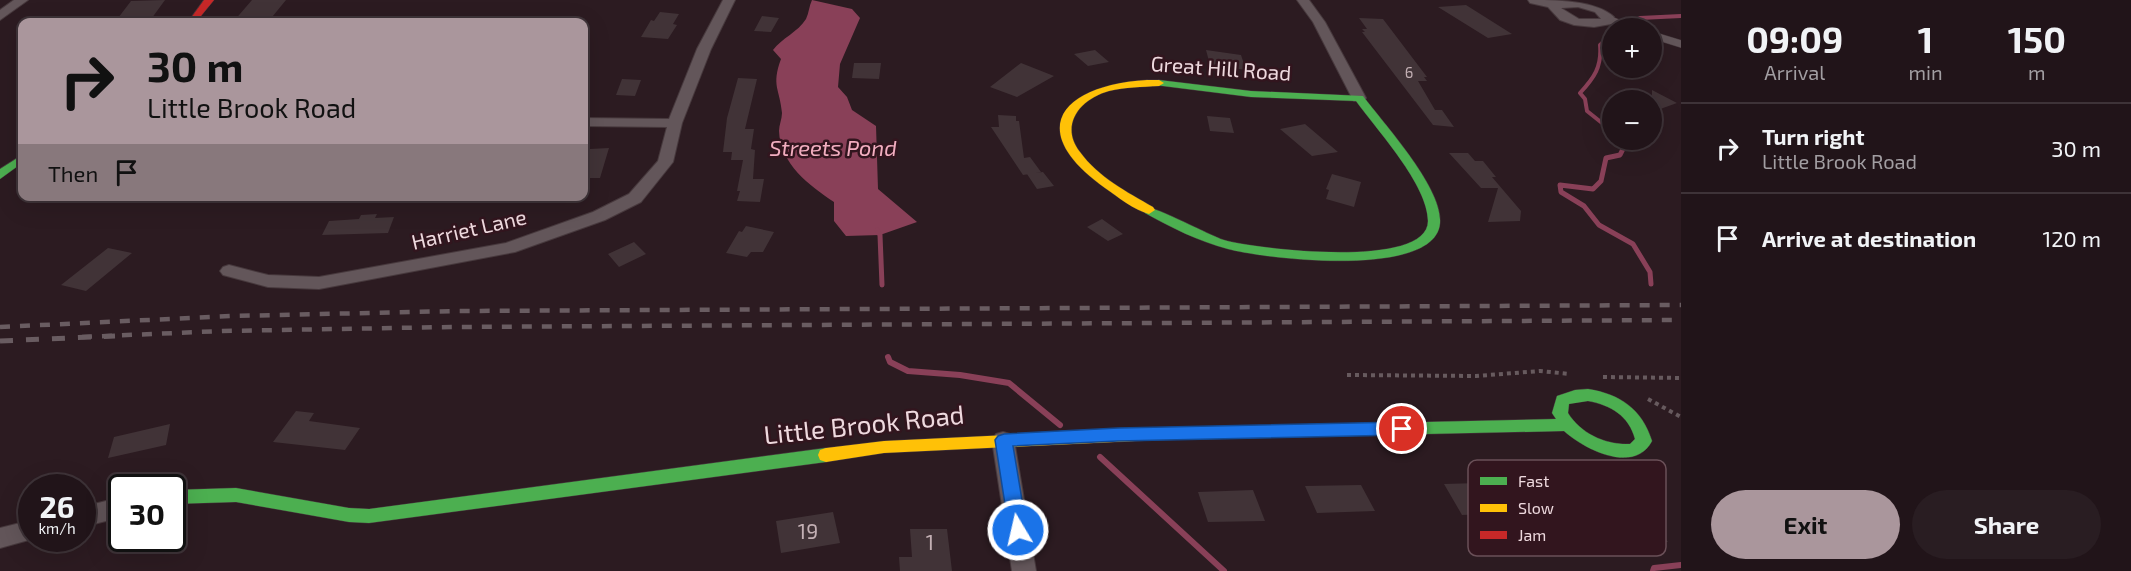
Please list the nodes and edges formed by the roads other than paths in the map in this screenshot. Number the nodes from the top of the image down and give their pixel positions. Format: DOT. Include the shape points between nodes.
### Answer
graph roads {
  1 [pos="22,0"];
  2 [pos="209,0"];
  3 [pos="729,0"];
  4 [pos="1303,0"];
  5 [pos="1534,0"];
  6 [pos="1555,4"];
  7 [pos="0,16"];
  8 [pos="195,18"];
  9 [pos="1609,18"];
  10 [pos="1602,23"];
  11 [pos="1662,38"];
  12 [pos="1681,44"];
  13 [pos="1359,98"];
  14 [pos="588,122"];
  15 [pos="675,123"];
  16 [pos="18,161"];
  17 [pos="0,175"];
  18 [pos="229,272"];
  19 [pos="1567,425"];
  20 [pos="1004,440"];
  21 [pos="186,497"];
  22 [pos="18,534"];
  23 [pos="0,538"];
  24 [pos="1024,571"];
  1 -- 7 [label="street"];
  2 -- 8 [label="street"];
  3 -- 15 [label="street, Harriet Lane" via="704,49"];
  4 -- 13 [label="street, Great Hill Road"];
  5 -- 6 [label="street"];
  6 -- 9 [label="street" via="1589,5"];
  6 -- 10 [label="street" via="1557,12 1573,20"];
  11 -- 12 [label="lane"];
  13 -- 13 [label="street, Great Hill Road" via="1432,202 1432,233 1422,243 1402,251 1285,254 1251,251 1197,235 1095,173 1075,154 1065,130 1066,119 1083,99 1114,86 1131,84"];
  14 -- 15 [label="street"];
  15 -- 18 [label="street, Harriet Lane" via="665,162 635,198 599,216 509,248 319,283 268,281"];
  16 -- 17 [label="street"];
  19 -- 19 [label="street" via="1590,442 1614,450 1634,450 1644,438 1641,426 1630,414 1592,395 1572,395 1562,400 1560,413"];
  19 -- 20 [label="street, Little Brook Road"];
  20 -- 21 [label="street, Little Brook Road" via="884,447 369,516 236,495"];
  20 -- 24 [label="street"];
  22 -- 23 [label="street"];
}
